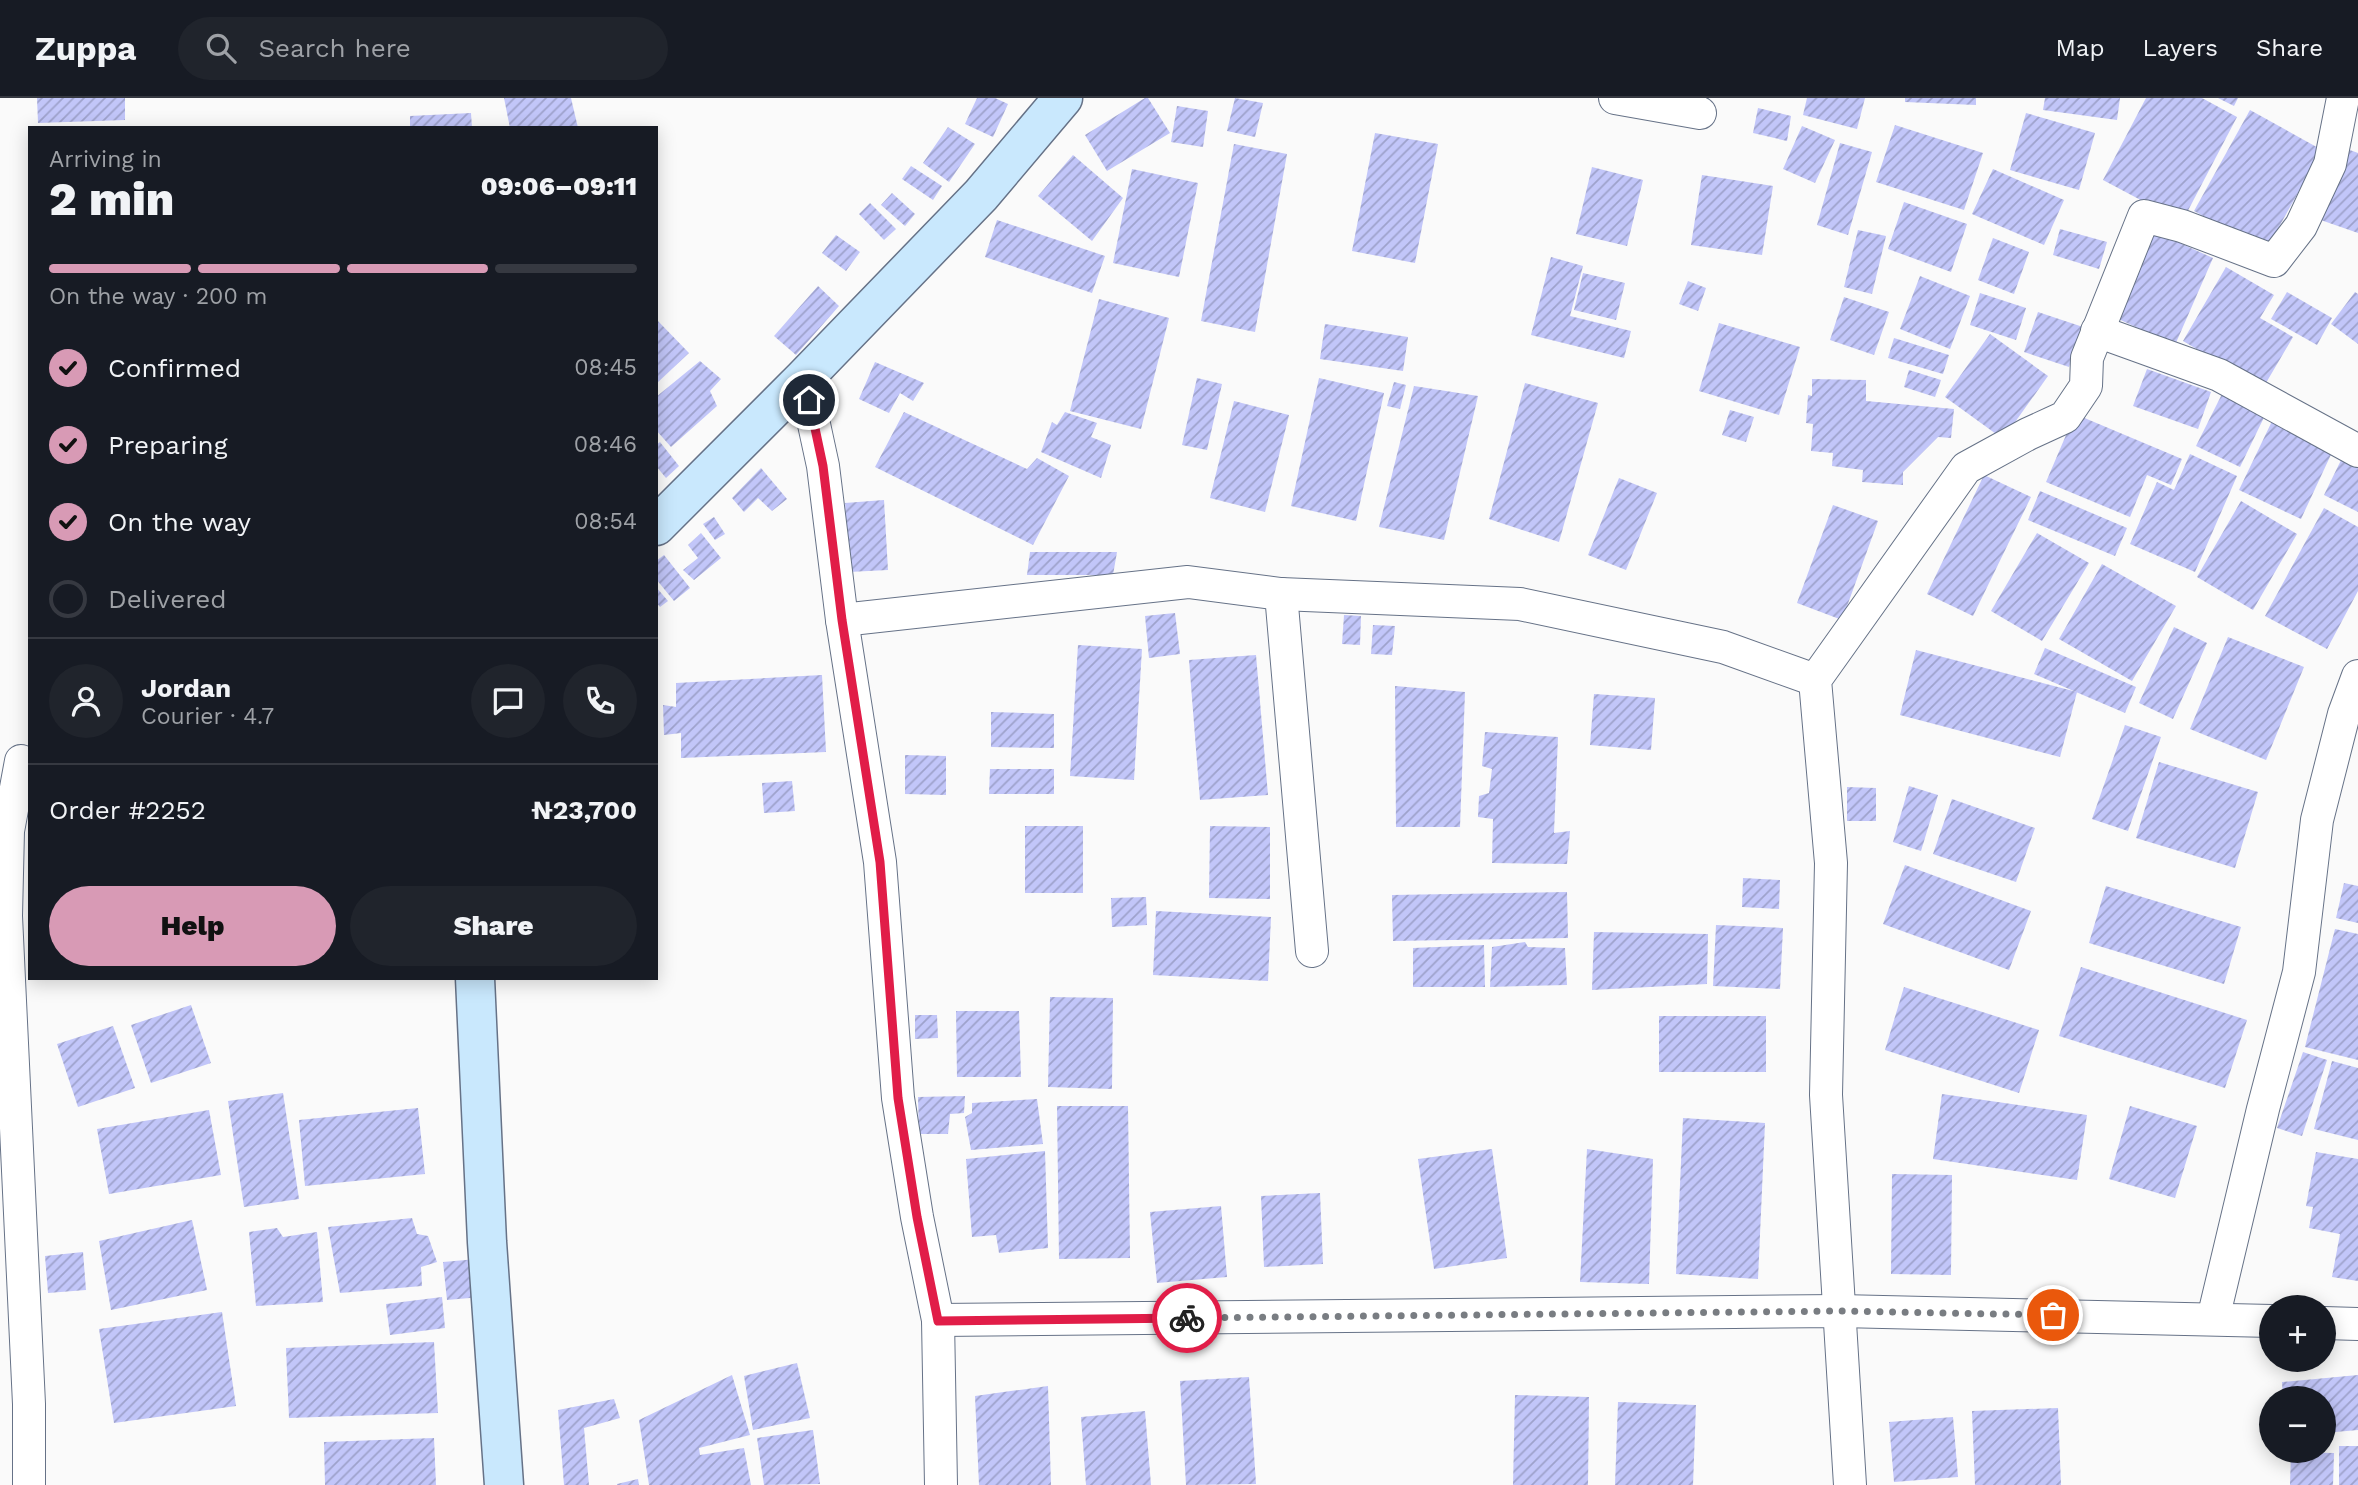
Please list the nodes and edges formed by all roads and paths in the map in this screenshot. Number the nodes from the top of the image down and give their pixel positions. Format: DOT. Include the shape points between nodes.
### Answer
graph roads {
  1 [pos="1063,98"];
  2 [pos="1615,98"];
  3 [pos="2343,98"];
  4 [pos="1700,113"];
  5 [pos="2097,331"];
  6 [pos="804,379"];
  7 [pos="2358,451"];
  8 [pos="658,524"];
  9 [pos="1281,594"];
  10 [pos="842,620"];
  11 [pos="2358,676"];
  12 [pos="1815,680"];
  13 [pos="17,761"];
  14 [pos="1312,951"];
  15 [pos="475,980"];
  16 [pos="1840,1311"];
  17 [pos="2213,1319"];
  18 [pos="938,1321"];
  19 [pos="2259,1321"];
  20 [pos="2336,1323"];
  21 [pos="2358,1324"];
  22 [pos="29,1485"];
  23 [pos="505,1485"];
  24 [pos="941,1485"];
  25 [pos="1850,1485"];
  1 -- 6 [label="street" via="981,195"];
  2 -- 4 [label="street"];
  3 -- 5 [label="street" via="2330,164 2301,226 2274,261 2144,216"];
  5 -- 7 [label="street" via="2219,375"];
  5 -- 12 [label="street" via="2087,358 2086,386 2065,417 1966,468"];
  6 -- 8 [label="street"];
  6 -- 10 [label="street" via="823,466"];
  9 -- 10 [label="street" via="1188,582"];
  9 -- 12 [label="street" via="1520,604 1723,647"];
  9 -- 14 [label="street"];
  10 -- 18 [label="street" via="880,862 898,1098"];
  11 -- 17 [label="street" via="2317,820 2299,972"];
  12 -- 16 [label="street" via="1831,863 1826,1096"];
  13 -- 22 [label="street" via="8,831 6,916"];
  15 -- 23 [label="street" via="487,1242"];
  16 -- 17 [label="street"];
  16 -- 18 [label="street"];
  16 -- 25 [label="street"];
  17 -- 19 [label="street"];
  18 -- 24 [label="street"];
  20 -- 21 [label="street"];
}
